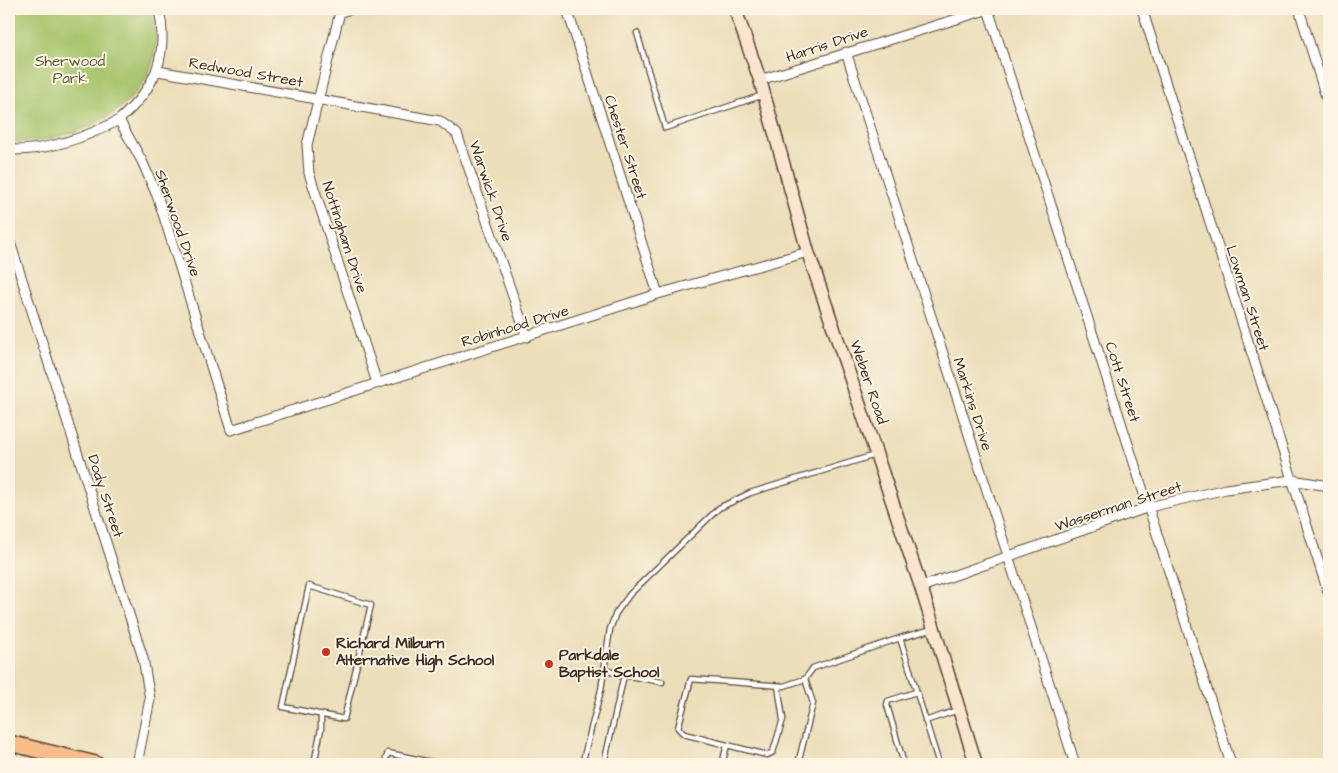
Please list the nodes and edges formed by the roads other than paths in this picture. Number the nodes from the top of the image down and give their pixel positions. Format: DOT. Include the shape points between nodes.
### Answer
graph roads {
  1 [pos="159,9"];
  2 [pos="352,9"];
  3 [pos="567,9"];
  4 [pos="736,9"];
  5 [pos="988,9"];
  6 [pos="1142,9"];
  7 [pos="1299,9"];
  8 [pos="637,33"];
  9 [pos="846,52"];
  10 [pos="158,71"];
  11 [pos="760,80"];
  12 [pos="764,95"];
  13 [pos="319,98"];
  14 [pos="1329,107"];
  15 [pos="119,120"];
  16 [pos="9,150"];
  17 [pos="9,239"];
  18 [pos="808,252"];
  19 [pos="658,294"];
  20 [pos="527,337"];
  21 [pos="378,383"];
  22 [pos="231,430"];
  23 [pos="876,454"];
  24 [pos="1292,480"];
  25 [pos="1329,486"];
  26 [pos="1149,507"];
  27 [pos="1008,556"];
  28 [pos="921,586"];
  29 [pos="1329,595"];
  30 [pos="934,629"];
  31 [pos="900,638"];
  32 [pos="604,670"];
  33 [pos="624,675"];
  34 [pos="805,678"];
  35 [pos="662,682"];
  36 [pos="778,686"];
  37 [pos="916,692"];
  38 [pos="959,710"];
  39 [pos="320,715"];
  40 [pos="925,721"];
  41 [pos="9,743"];
  42 [pos="727,745"];
  43 [pos="96,764"];
  44 [pos="137,764"];
  45 [pos="314,764"];
  46 [pos="384,764"];
  47 [pos="440,764"];
  48 [pos="582,764"];
  49 [pos="604,764"];
  50 [pos="722,764"];
  51 [pos="798,764"];
  52 [pos="904,764"];
  53 [pos="939,764"];
  54 [pos="976,764"];
  55 [pos="1075,764"];
  56 [pos="1231,764"];
  1 -- 10 [label="street" via="163,41"];
  2 -- 13 [label="street, Redwood Street" via="340,12"];
  3 -- 19 [label="street, Chester Street"];
  4 -- 11 [label="main road, Weber Road"];
  5 -- 9 [label="street, Harris Drive"];
  5 -- 26 [label="street, Cott Street"];
  6 -- 24 [label="street, Lowman Street"];
  7 -- 14 [label="street"];
  8 -- 12 [label="lane" via="665,128"];
  9 -- 11 [label="street, Harris Drive"];
  9 -- 27 [label="street, Markins Drive"];
  10 -- 13 [label="street, Redwood Street"];
  10 -- 15 [label="street" via="135,106"];
  11 -- 12 [label="main road, Weber Road"];
  12 -- 18 [label="main road, Weber Road"];
  13 -- 20 [label="street, Warwick Drive" via="440,121 458,134"];
  13 -- 21 [label="street, Nottingham Drive" via="307,145 310,173"];
  15 -- 16 [label="street" via="97,132 45,148"];
  15 -- 22 [label="street, Sherwood Drive" via="158,198"];
  17 -- 44 [label="street, Dody Street" via="144,658 150,699"];
  18 -- 19 [label="street, Robinhood Drive"];
  18 -- 23 [label="main road, Weber Road"];
  19 -- 20 [label="street, Robinhood Drive"];
  20 -- 21 [label="street, Robinhood Drive"];
  21 -- 22 [label="street, Robinhood Drive"];
  23 -- 28 [label="main road, Weber Road"];
  23 -- 32 [label="lane" via="750,493 719,508 630,594 616,613 610,629"];
  24 -- 25 [label="street, Wasserman Street"];
  24 -- 26 [label="street, Wasserman Street" via="1226,489"];
  24 -- 29 [label="street, Lowman Street"];
  26 -- 27 [label="street, Wasserman Street"];
  26 -- 56 [label="street, Cott Street"];
  27 -- 28 [label="street, Wasserman Street"];
  27 -- 55 [label="street, Markins Drive"];
  28 -- 30 [label="main road, Weber Road"];
  30 -- 31 [label="lane"];
  30 -- 38 [label="main road, Weber Road"];
  31 -- 34 [label="lane" via="813,668"];
  31 -- 37 [label="lane"];
  32 -- 33 [label="lane"];
  32 -- 48 [label="lane"];
  33 -- 35 [label="lane"];
  33 -- 49 [label="lane"];
  34 -- 36 [label="lane"];
  34 -- 51 [label="lane" via="813,703"];
  36 -- 42 [label="lane" via="782,719 773,752 767,755"];
  36 -- 42 [label="lane" via="691,679 678,728 684,734"];
  37 -- 40 [label="lane"];
  37 -- 52 [label="lane" via="888,701 887,705"];
  38 -- 40 [label="lane"];
  38 -- 54 [label="main road, Weber Road"];
  39 -- 39 [label="lane" via="344,719 371,605 310,586 283,706"];
  39 -- 45 [label="lane" via="321,729"];
  40 -- 53 [label="lane"];
  41 -- 43 [label="main road"];
  42 -- 50 [label="lane"];
  46 -- 47 [label="lane" via="388,753"];
}
